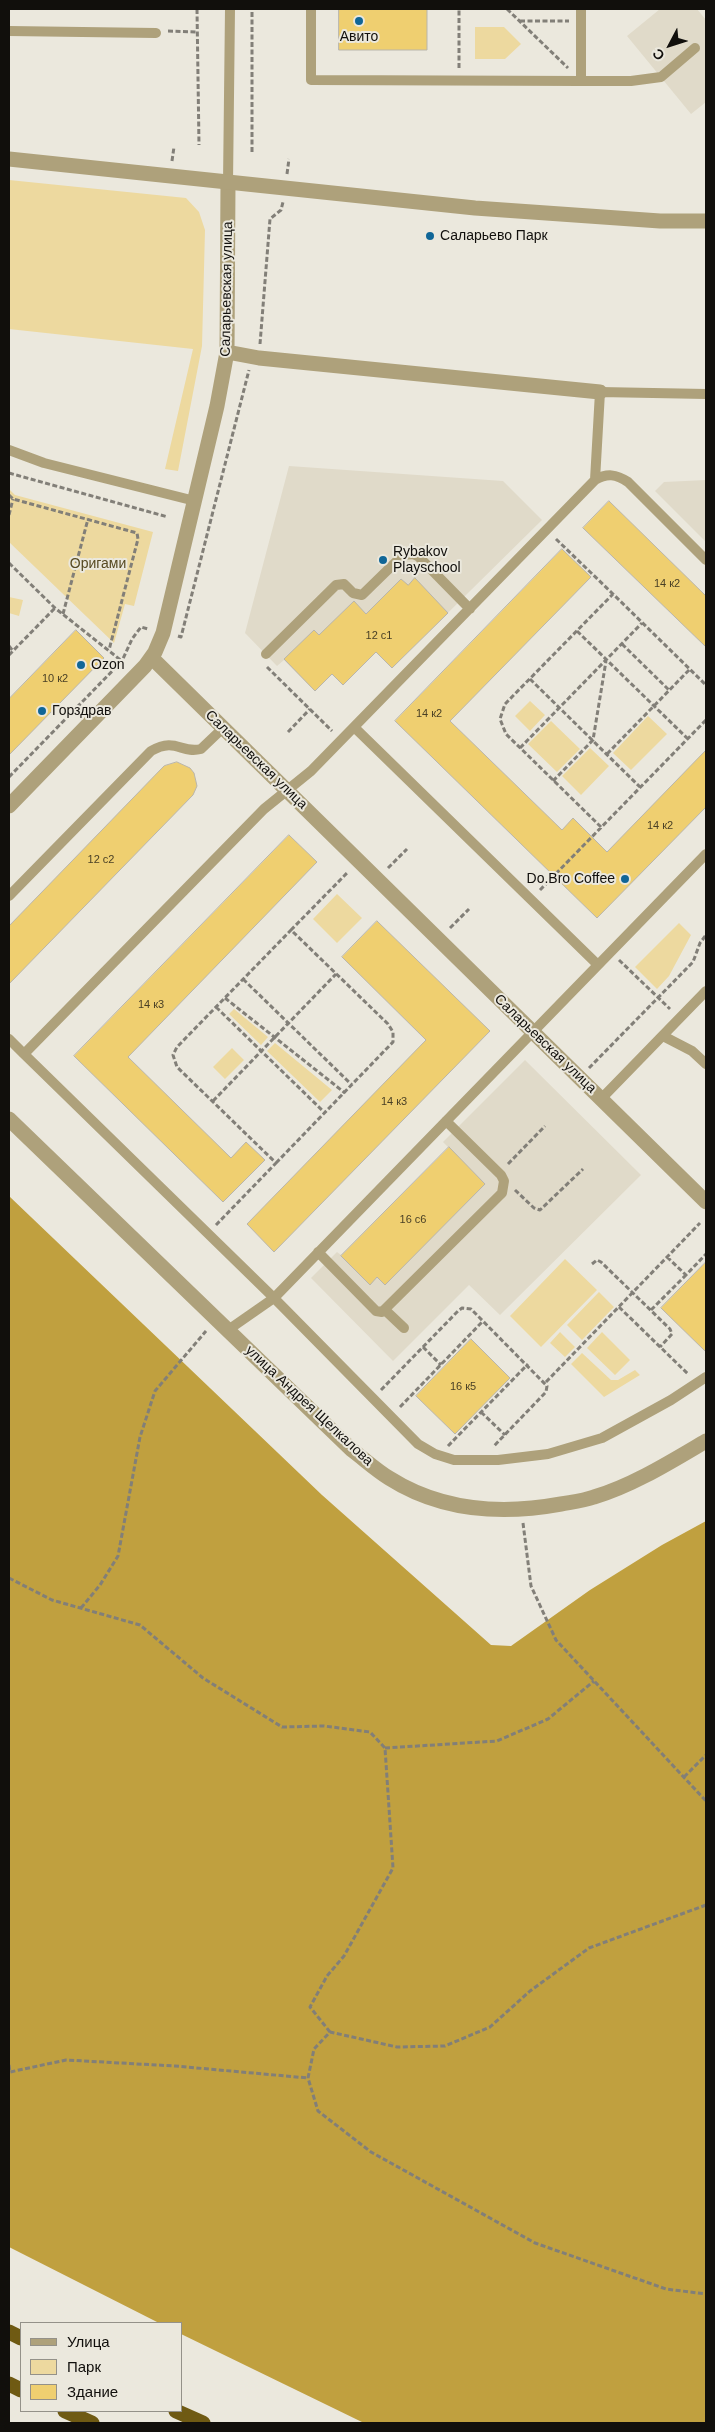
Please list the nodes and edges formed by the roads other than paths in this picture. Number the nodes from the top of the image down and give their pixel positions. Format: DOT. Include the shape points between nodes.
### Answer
graph roads {
  1 [pos="230,9"];
  2 [pos="311,9"];
  3 [pos="581,9"];
  4 [pos="9,31"];
  5 [pos="153,32"];
  6 [pos="695,48"];
  7 [pos="581,81"];
  8 [pos="9,159"];
  9 [pos="228,183"];
  10 [pos="706,221"];
  11 [pos="227,352"];
  12 [pos="600,392"];
  13 [pos="706,394"];
  14 [pos="9,450"];
  15 [pos="595,480"];
  16 [pos="195,500"];
  17 [pos="706,560"];
  18 [pos="470,609"];
  19 [pos="152,658"];
  20 [pos="265,659"];
  21 [pos="354,727"];
  22 [pos="223,728"];
  23 [pos="287,790"];
  24 [pos="9,806"];
  25 [pos="706,854"];
  26 [pos="9,896"];
  27 [pos="598,965"];
  28 [pos="706,991"];
  29 [pos="533,1032"];
  30 [pos="662,1036"];
  31 [pos="9,1039"];
  32 [pos="24,1054"];
  33 [pos="706,1064"];
  34 [pos="601,1099"];
  35 [pos="9,1118"];
  36 [pos="446,1121"];
  37 [pos="706,1202"];
  38 [pos="318,1252"];
  39 [pos="274,1298"];
  40 [pos="385,1310"];
  41 [pos="404,1328"];
  42 [pos="228,1330"];
  43 [pos="702,1380"];
  44 [pos="706,1441"];
  45 [pos="67,2412"];
  46 [pos="178,2412"];
  47 [pos="92,2423"];
  48 [pos="203,2423"];
  1 -- 9 [label="lane"];
  2 -- 7 [label="lane" via="311,80"];
  3 -- 7 [label="lane"];
  4 -- 5 [label="lane"];
  6 -- 7 [label="lane" via="661,77"];
  8 -- 9 [label="street"];
  9 -- 10 [label="street" via="485,209"];
  9 -- 11 [label="street, Саларьевская улица"];
  11 -- 12 [label="street" via="259,358"];
  11 -- 16 [label="street, Саларьевская улица"];
  12 -- 13 [label="lane"];
  12 -- 15 [label="lane"];
  14 -- 16 [label="lane" via="44,463"];
  15 -- 17 [label="lane" via="614,475 628,482"];
  15 -- 18 [label="lane"];
  16 -- 19 [label="street, Саларьевская улица" via="163,633"];
  18 -- 20 [label="lane" via="418,556 403,555 362,595 353,593 344,584 336,586"];
  18 -- 21 [label="lane"];
  19 -- 22 [label="street, Саларьевская улица"];
  19 -- 24 [label="street"];
  21 -- 23 [label="lane" via="312,771"];
  21 -- 27 [label="lane"];
  22 -- 23 [label="street, Саларьевская улица"];
  22 -- 26 [label="lane" via="201,749 191,750 174,744 151,751"];
  23 -- 29 [label="street, Саларьевская улица"];
  23 -- 32 [label="lane" via="264,809"];
  25 -- 27 [label="lane"];
  27 -- 29 [label="lane"];
  28 -- 30 [label="lane"];
  29 -- 34 [label="street, Саларьевская улица"];
  29 -- 36 [label="lane"];
  30 -- 33 [label="lane" via="692,1051"];
  30 -- 34 [label="lane"];
  31 -- 32 [label="lane"];
  32 -- 39 [label="lane"];
  34 -- 37 [label="street, Саларьевская улица"];
  35 -- 42 [label="street, улица Андрея Щелкалова"];
  36 -- 38 [label="lane"];
  36 -- 40 [label="lane" via="500,1174 504,1181 502,1192"];
  38 -- 39 [label="lane"];
  38 -- 40 [label="lane" via="376,1311"];
  39 -- 42 [label="lane"];
  39 -- 43 [label="lane" via="418,1444 454,1460 548,1454 602,1438"];
  40 -- 41 [label="lane"];
  42 -- 44 [label="street, улица Андрея Щелкалова" via="352,1450 388,1478 425,1496 461,1507 521,1510 594,1497 658,1469"];
  45 -- 47 [label="highway"];
  46 -- 48 [label="highway"];
}
